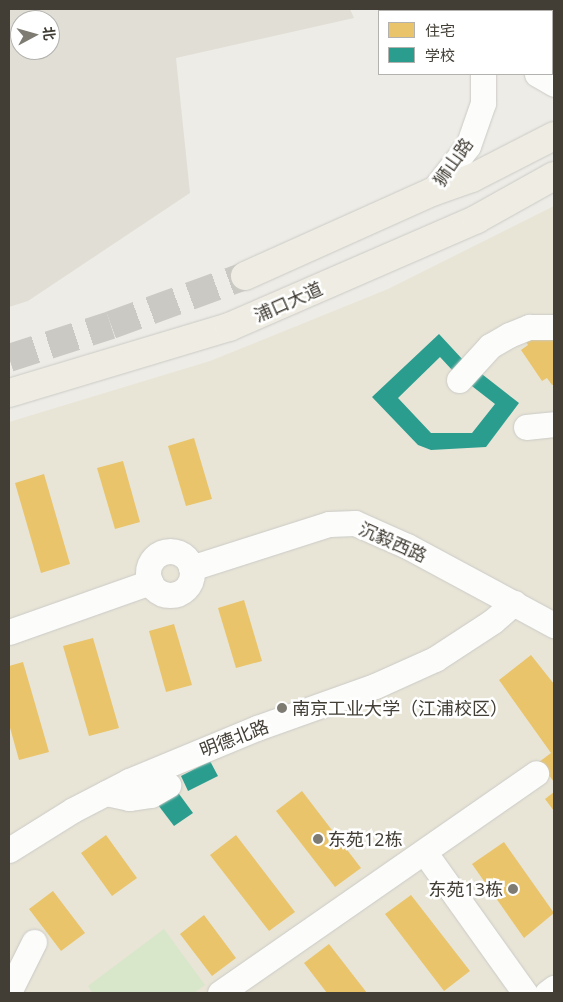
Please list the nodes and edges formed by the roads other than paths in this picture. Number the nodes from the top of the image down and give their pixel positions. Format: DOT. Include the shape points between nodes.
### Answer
graph roads {
  1 [pos="483,75"];
  2 [pos="539,75"];
  3 [pos="554,84"];
  4 [pos="554,136"];
  5 [pos="554,176"];
  6 [pos="432,192"];
  7 [pos="245,276"];
  8 [pos="554,327"];
  9 [pos="459,380"];
  10 [pos="9,393"];
  11 [pos="554,424"];
  12 [pos="526,427"];
  13 [pos="514,603"];
  14 [pos="554,625"];
  15 [pos="9,632"];
  16 [pos="536,774"];
  17 [pos="168,784"];
  18 [pos="106,793"];
  19 [pos="9,850"];
  20 [pos="425,853"];
  21 [pos="34,942"];
  22 [pos="554,988"];
  23 [pos="9,992"];
  24 [pos="220,993"];
  25 [pos="525,993"];
  26 [pos="547,993"];
  1 -- 6 [label="street, 狮山路" via="483,103 468,146"];
  2 -- 3 [label="street"];
  4 -- 6 [label="main road" via="472,178"];
  5 -- 10 [label="main road, 浦口大道" via="477,219 229,327"];
  6 -- 7 [label="main road"];
  8 -- 9 [label="street" via="529,327 509,335 490,346"];
  11 -- 12 [label="street"];
  13 -- 14 [label="street, 沉毅西路"];
  13 -- 15 [label="street, 沉毅西路" via="407,546 355,523 329,524 191,568 180,554 166,552 150,565 150,582"];
  13 -- 18 [label="street, 明德北路" via="493,621 435,659 375,686 197,752"];
  16 -- 20 [label="street"];
  17 -- 18 [label="street" via="144,796 129,798"];
  18 -- 19 [label="street, 明德北路"];
  20 -- 24 [label="street"];
  20 -- 25 [label="street"];
  21 -- 23 [label="street"];
  22 -- 26 [label="street"];
}
